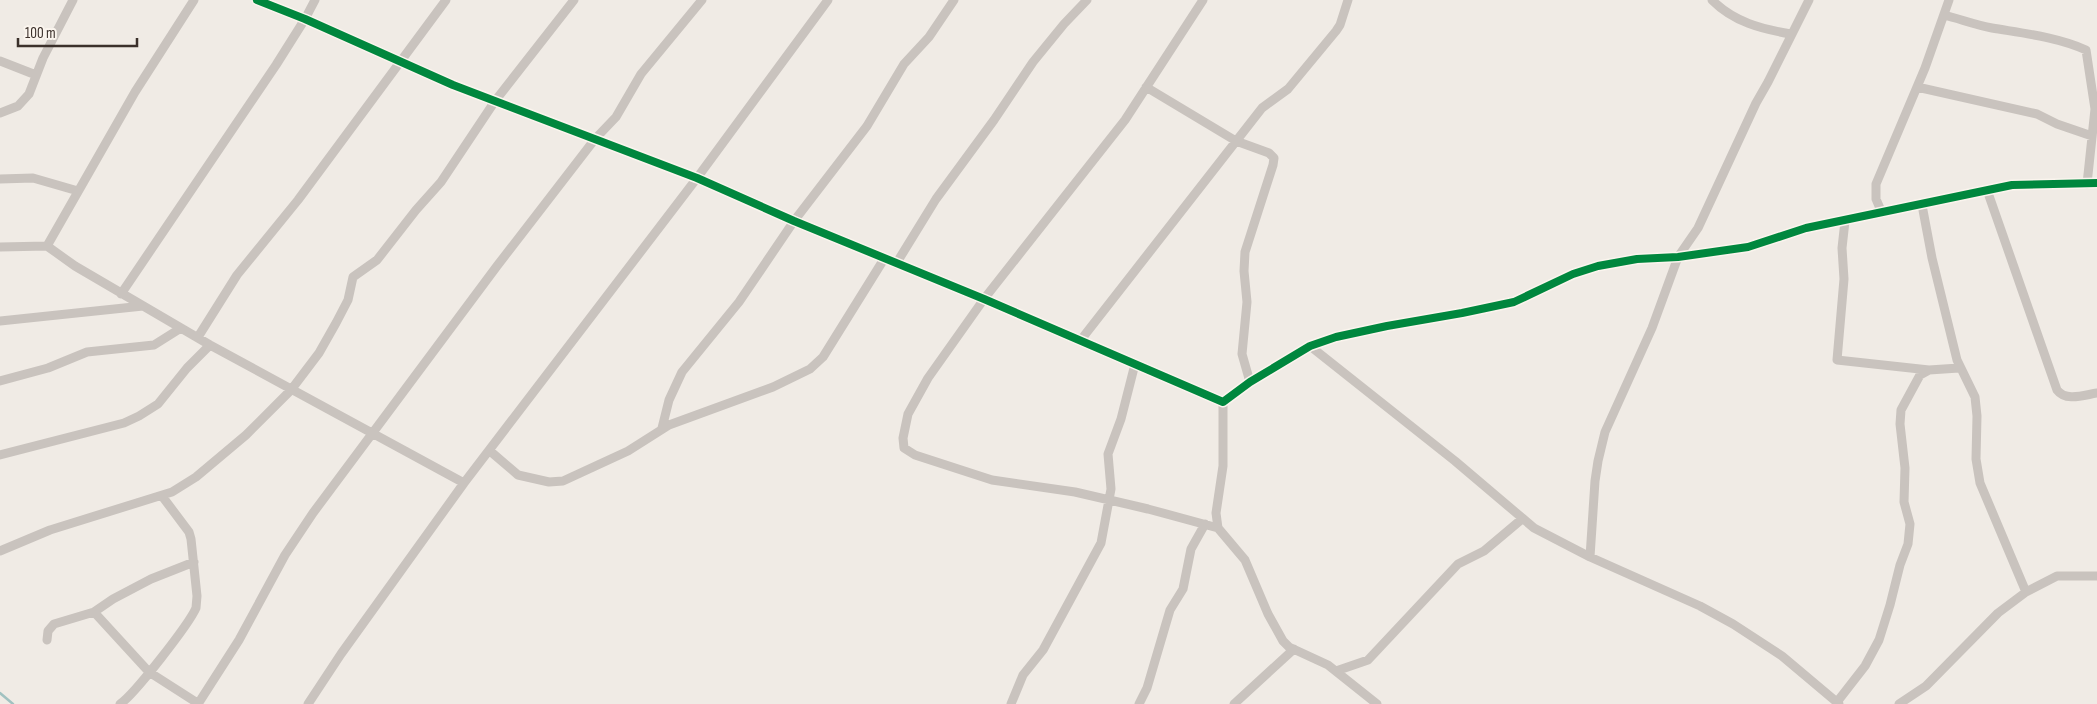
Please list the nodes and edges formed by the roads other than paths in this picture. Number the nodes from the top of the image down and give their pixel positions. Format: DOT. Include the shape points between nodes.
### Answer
graph roads {
  1 [pos="73,0"];
  2 [pos="194,0"];
  3 [pos="257,0"];
  4 [pos="315,0"];
  5 [pos="446,0"];
  6 [pos="574,0"];
  7 [pos="702,0"];
  8 [pos="828,0"];
  9 [pos="954,0"];
  10 [pos="1087,0"];
  11 [pos="1202,0"];
  12 [pos="1348,0"];
  13 [pos="1712,0"];
  14 [pos="1809,0"];
  15 [pos="1949,0"];
  16 [pos="1944,15"];
  17 [pos="305,19"];
  18 [pos="1791,34"];
  19 [pos="0,61"];
  20 [pos="402,62"];
  21 [pos="36,75"];
  22 [pos="1146,87"];
  23 [pos="1917,87"];
  24 [pos="496,101"];
  25 [pos="0,113"];
  26 [pos="2092,136"];
  27 [pos="595,139"];
  28 [pos="1236,141"];
  29 [pos="0,178"];
  30 [pos="697,178"];
  31 [pos="2092,183"];
  32 [pos="1987,190"];
  33 [pos="78,191"];
  34 [pos="1922,204"];
  35 [pos="1882,213"];
  36 [pos="794,221"];
  37 [pos="1846,221"];
  38 [pos="47,246"];
  39 [pos="0,247"];
  40 [pos="1678,257"];
  41 [pos="884,259"];
  42 [pos="896,264"];
  43 [pos="121,294"];
  44 [pos="984,299"];
  45 [pos="143,306"];
  46 [pos="0,321"];
  47 [pos="181,328"];
  48 [pos="198,337"];
  49 [pos="1080,341"];
  50 [pos="210,345"];
  51 [pos="1310,346"];
  52 [pos="1135,364"];
  53 [pos="1960,368"];
  54 [pos="1930,370"];
  55 [pos="0,381"];
  56 [pos="1250,382"];
  57 [pos="291,390"];
  58 [pos="2097,393"];
  59 [pos="1223,402"];
  60 [pos="662,428"];
  61 [pos="373,433"];
  62 [pos="490,451"];
  63 [pos="0,455"];
  64 [pos="464,483"];
  65 [pos="162,496"];
  66 [pos="1110,500"];
  67 [pos="1522,519"];
  68 [pos="1205,524"];
  69 [pos="1218,528"];
  70 [pos="0,551"];
  71 [pos="1590,556"];
  72 [pos="194,562"];
  73 [pos="2097,576"];
  74 [pos="2026,592"];
  75 [pos="94,612"];
  76 [pos="47,640"];
  77 [pos="1294,649"];
  78 [pos="149,672"];
  79 [pos="1336,672"];
  80 [pos="1838,703"];
  81 [pos="120,704"];
  82 [pos="198,704"];
  83 [pos="308,704"];
  84 [pos="1011,704"];
  85 [pos="1139,704"];
  86 [pos="1234,704"];
  87 [pos="1377,704"];
  88 [pos="1899,704"];
  1 -- 21 [label="street"];
  2 -- 33 [label="street" via="135,92"];
  3 -- 17 [label="street"];
  4 -- 17 [label="street"];
  5 -- 20 [label="street"];
  6 -- 24 [label="street"];
  7 -- 27 [label="street" via="642,74 621,110"];
  8 -- 30 [label="street"];
  9 -- 36 [label="street" via="929,37 904,64 867,126"];
  10 -- 42 [label="street" via="1032,62 936,199"];
  11 -- 22 [label="street"];
  12 -- 28 [label="street" via="1336,31 1293,83 1262,108"];
  13 -- 18 [label="street" via="1747,24"];
  14 -- 18 [label="street"];
  15 -- 16 [label="street"];
  16 -- 23 [label="street"];
  16 -- 26 [label="street" via="2086,50 2095,109"];
  17 -- 20 [label="street"];
  17 -- 43 [label="street"];
  18 -- 40 [label="street" via="1698,228"];
  19 -- 21 [label="street"];
  20 -- 24 [label="street"];
  20 -- 48 [label="street" via="356,119 285,218 237,274"];
  21 -- 25 [label="street" via="25,100"];
  22 -- 28 [label="street"];
  22 -- 44 [label="street" via="1114,134"];
  23 -- 26 [label="street" via="2037,114"];
  23 -- 35 [label="street" via="1876,184 1876,199"];
  24 -- 27 [label="street"];
  24 -- 57 [label="street" via="441,182 377,260 353,277 348,300 336,323 319,353"];
  26 -- 31 [label="street"];
  27 -- 30 [label="street"];
  27 -- 61 [label="street"];
  28 -- 49 [label="street"];
  28 -- 56 [label="street" via="1269,153 1274,162 1243,262 1247,302 1242,354"];
  29 -- 33 [label="street" via="33,178"];
  30 -- 36 [label="street"];
  30 -- 62 [label="street"];
  31 -- 32 [label="street" via="2028,184"];
  32 -- 34 [label="street"];
  32 -- 58 [label="street" via="2057,390 2067,397"];
  33 -- 38 [label="street"];
  34 -- 35 [label="street"];
  34 -- 53 [label="street"];
  35 -- 37 [label="street"];
  36 -- 41 [label="street"];
  36 -- 60 [label="street" via="739,302 682,372 669,400"];
  37 -- 40 [label="street" via="1793,231 1748,247"];
  37 -- 54 [label="street" via="1837,360"];
  38 -- 39 [label="street"];
  38 -- 43 [label="street"];
  40 -- 51 [label="street" via="1598,266 1514,302 1387,326"];
  40 -- 71 [label="street" via="1652,328 1606,432 1595,481"];
  41 -- 42 [label="street"];
  41 -- 60 [label="street" via="824,357 814,366 761,392"];
  42 -- 44 [label="street"];
  43 -- 45 [label="street"];
  44 -- 49 [label="street"];
  44 -- 66 [label="street" via="928,378 912,407 902,438 904,448 915,455 992,480"];
  45 -- 46 [label="street"];
  45 -- 47 [label="street"];
  47 -- 48 [label="street"];
  47 -- 55 [label="street" via="154,345 87,352 48,368"];
  48 -- 50 [label="street"];
  49 -- 52 [label="street"];
  50 -- 57 [label="street"];
  50 -- 63 [label="street" via="163,398 139,416"];
  51 -- 56 [label="street"];
  51 -- 67 [label="street"];
  52 -- 59 [label="street"];
  52 -- 66 [label="street" via="1108,454 1112,484"];
  53 -- 54 [label="street"];
  53 -- 74 [label="street" via="1977,405 1976,459 1980,484"];
  54 -- 80 [label="street" via="1916,381 1900,415 1905,461 1904,502 1910,524 1908,544 1879,640"];
  56 -- 59 [label="street"];
  57 -- 61 [label="street"];
  57 -- 65 [label="street" via="196,478"];
  59 -- 69 [label="street" via="1223,466 1216,514"];
  60 -- 62 [label="street" via="628,451 556,482 514,474"];
  61 -- 64 [label="street"];
  61 -- 82 [label="street" via="285,555 249,622"];
  62 -- 64 [label="street"];
  64 -- 83 [label="street"];
  65 -- 70 [label="street" via="50,530"];
  65 -- 72 [label="street" via="189,532"];
  66 -- 68 [label="street"];
  66 -- 84 [label="street" via="1101,543 1043,650 1023,675"];
  67 -- 71 [label="street"];
  67 -- 79 [label="street" via="1484,551 1458,564 1368,660"];
  68 -- 69 [label="street"];
  68 -- 85 [label="street" via="1191,549 1183,589 1170,610 1147,688"];
  69 -- 77 [label="street" via="1246,560 1274,626 1283,642"];
  71 -- 80 [label="street" via="1733,624 1782,656"];
  72 -- 75 [label="street" via="151,580"];
  72 -- 78 [label="street" via="196,608"];
  73 -- 74 [label="street" via="2057,576"];
  74 -- 88 [label="street" via="1998,613 1926,686"];
  75 -- 76 [label="street" via="54,624 48,631"];
  75 -- 78 [label="street"];
  77 -- 79 [label="street"];
  77 -- 86 [label="street"];
  78 -- 81 [label="street"];
  78 -- 82 [label="street"];
  79 -- 87 [label="street"];
}
